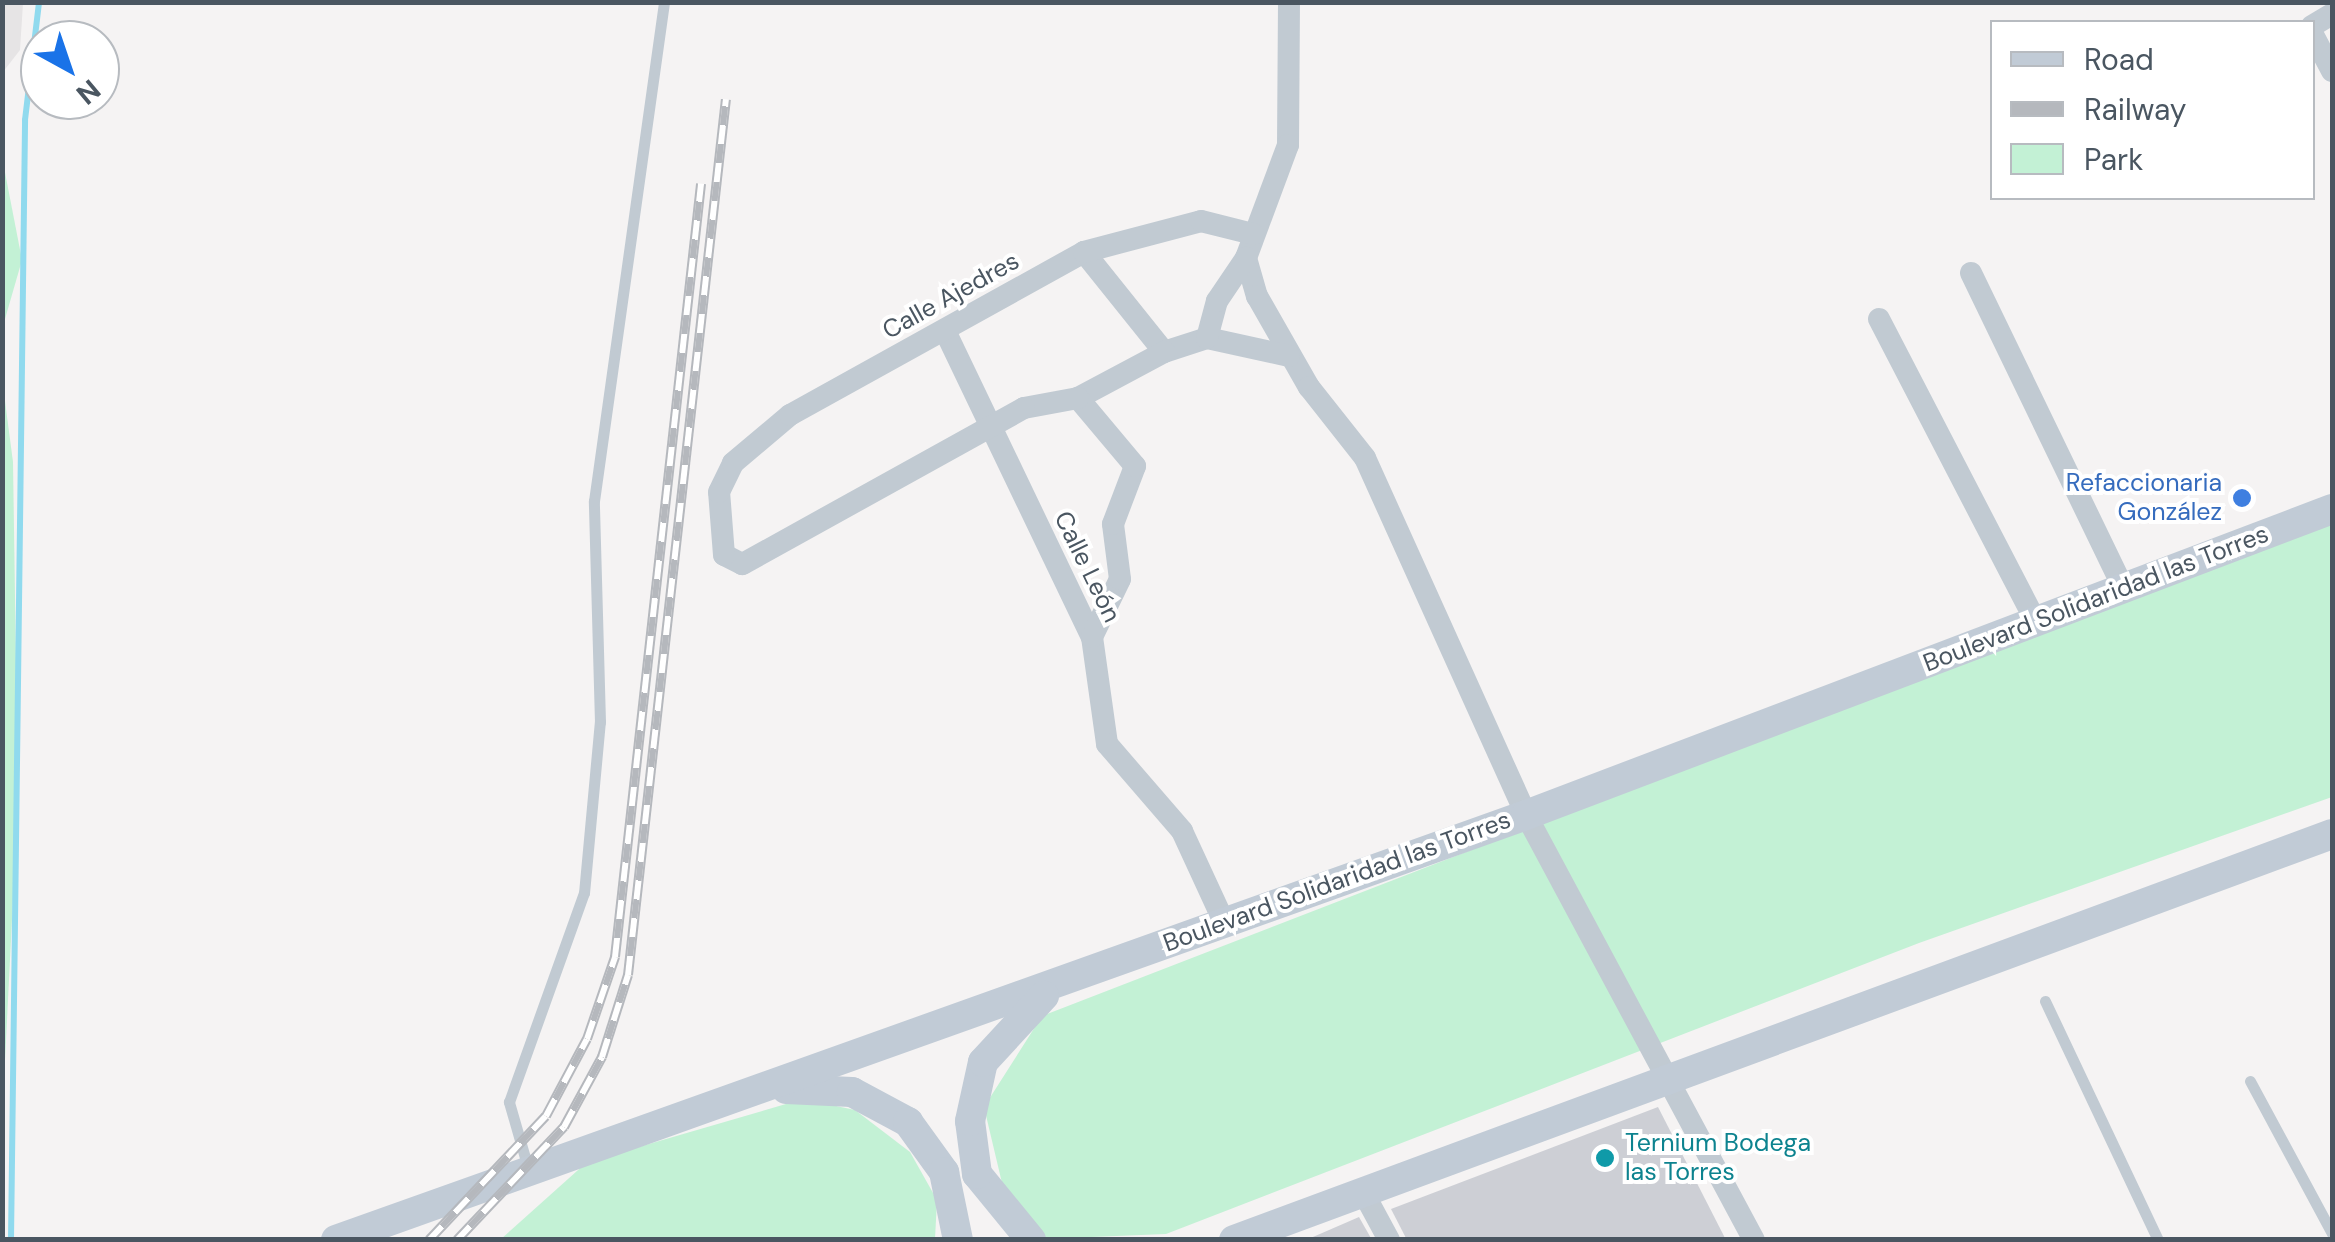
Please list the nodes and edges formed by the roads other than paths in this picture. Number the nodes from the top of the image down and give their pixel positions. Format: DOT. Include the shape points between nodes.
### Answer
graph roads {
  1 [pos="664,2"];
  2 [pos="1289,2"];
  3 [pos="2315,39"];
  4 [pos="2332,72"];
  5 [pos="1253,234"];
  6 [pos="1084,252"];
  7 [pos="1246,258"];
  8 [pos="1971,273"];
  9 [pos="1879,319"];
  10 [pos="947,335"];
  11 [pos="1208,338"];
  12 [pos="1164,352"];
  13 [pos="1289,356"];
  14 [pos="1078,398"];
  15 [pos="991,430"];
  16 [pos="2332,509"];
  17 [pos="2124,589"];
  18 [pos="2036,622"];
  19 [pos="1092,637"];
  20 [pos="1526,815"];
  21 [pos="2332,834"];
  22 [pos="1224,922"];
  23 [pos="1072,978"];
  24 [pos="2045,1001"];
  25 [pos="1674,1082"];
  26 [pos="2250,1082"];
  27 [pos="727,1100"];
  28 [pos="528,1168"];
  29 [pos="1362,1190"];
  30 [pos="2332,1232"];
  31 [pos="336,1240"];
  32 [pos="958,1240"];
  33 [pos="1031,1240"];
  34 [pos="1234,1240"];
  35 [pos="1389,1240"];
  36 [pos="1754,1240"];
  37 [pos="2158,1240"];
  1 -- 28 [label="lane" via="597,462 600,722 584,892 509,1102"];
  2 -- 5 [label="street" via="1288,146"];
  3 -- 4 [label="street"];
  5 -- 6 [label="street, Calle Ajedres" via="1201,221"];
  5 -- 7 [label="street"];
  6 -- 10 [label="street, Calle Ajedres"];
  6 -- 12 [label="street"];
  7 -- 11 [label="street" via="1217,301"];
  7 -- 13 [label="street"];
  8 -- 17 [label="street"];
  9 -- 18 [label="street"];
  10 -- 15 [label="street, Calle León"];
  10 -- 15 [label="street, Calle Ajedres" via="790,415 733,462 719,492 724,554 737,565"];
  11 -- 12 [label="street"];
  11 -- 13 [label="street"];
  12 -- 14 [label="street"];
  13 -- 20 [label="street" via="1365,458"];
  14 -- 15 [label="street" via="1024,408"];
  14 -- 19 [label="street" via="1135,466 1113,524 1120,579"];
  15 -- 19 [label="street, Calle León"];
  16 -- 17 [label="main road, Boulevard Solidaridad las Torres"];
  17 -- 18 [label="main road, Boulevard Solidaridad las Torres"];
  18 -- 20 [label="main road, Boulevard Solidaridad las Torres"];
  19 -- 22 [label="street, Calle León" via="1107,744 1182,831"];
  20 -- 22 [label="main road, Boulevard Solidaridad las Torres"];
  20 -- 25 [label="street"];
  21 -- 25 [label="main road"];
  22 -- 23 [label="main road, Boulevard Solidaridad las Torres"];
  23 -- 27 [label="main road, Boulevard Solidaridad las Torres"];
  23 -- 33 [label="main road" via="1002,1032 973,1099 977,1174"];
  24 -- 37 [label="lane"];
  25 -- 29 [label="main road"];
  25 -- 36 [label="street"];
  26 -- 30 [label="lane"];
  27 -- 28 [label="main road, Boulevard Solidaridad las Torres"];
  27 -- 32 [label="main road" via="832,1088 891,1109 944,1172"];
  28 -- 31 [label="main road, Boulevard Solidaridad las Torres"];
  29 -- 34 [label="main road"];
  29 -- 35 [label="street"];
}
